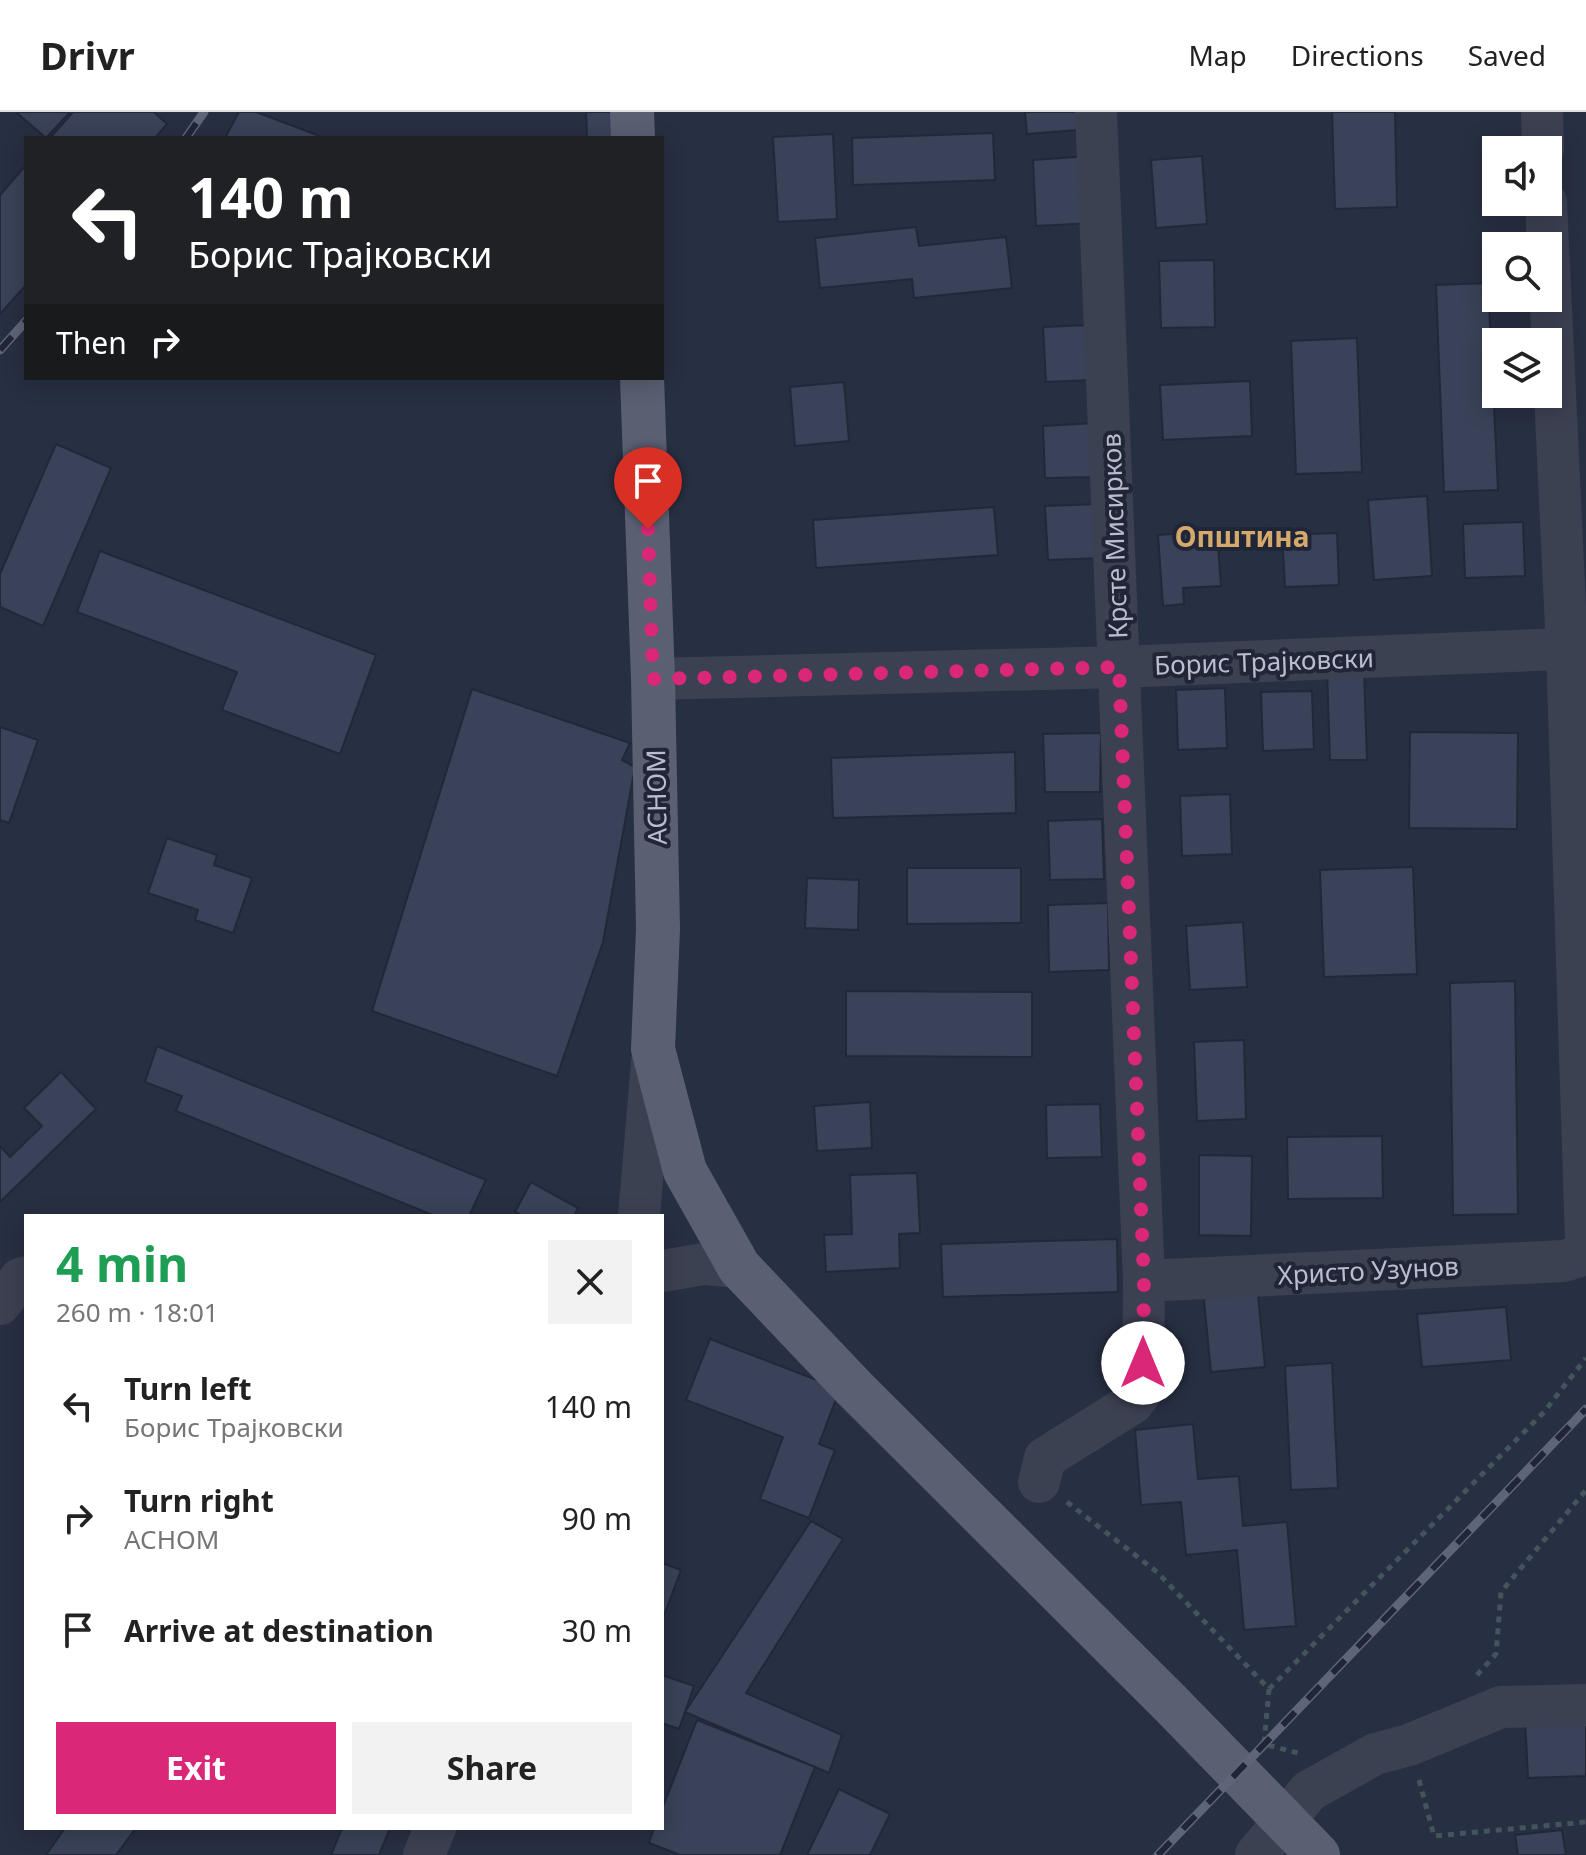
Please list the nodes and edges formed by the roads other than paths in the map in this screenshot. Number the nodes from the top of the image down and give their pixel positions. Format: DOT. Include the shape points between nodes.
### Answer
graph roads {
  1 [pos="632,112"];
  2 [pos="1096,112"];
  3 [pos="1542,112"];
  4 [pos="633,136"];
  5 [pos="1543,136"];
  6 [pos="1547,216"];
  7 [pos="642,380"];
  8 [pos="1577,649"];
  9 [pos="1119,667"];
  10 [pos="653,679"];
  11 [pos="653,1049"];
  12 [pos="639,1214"];
  13 [pos="1586,1245"];
  14 [pos="739,1267"];
  15 [pos="664,1271"];
  16 [pos="24,1278"];
  17 [pos="1144,1281"];
  18 [pos="0,1304"];
  19 [pos="1039,1482"];
  20 [pos="1586,1705"];
  21 [pos="434,1830"];
  22 [pos="424,1855"];
  23 [pos="1256,1855"];
  24 [pos="1318,1855"];
  1 -- 4 [label="main road"];
  2 -- 9 [label="street, Крсте Мисирков"];
  3 -- 5 [label="street"];
  6 -- 8 [label="street"];
  7 -- 10 [label="main road, АСНОМ"];
  8 -- 9 [label="street, Борис Трајковски"];
  8 -- 13 [label="street"];
  9 -- 10 [label="street, Борис Трајковски"];
  9 -- 17 [label="street, Крсте Мисирков"];
  10 -- 11 [label="main road, АСНОМ" via="658,929"];
  11 -- 12 [label="street, АСНОМ"];
  11 -- 14 [label="main road" via="685,1171"];
  13 -- 17 [label="street, Христо Узунов" via="1577,1257 1564,1261"];
  14 -- 15 [label="street" via="704,1264"];
  14 -- 24 [label="main road"];
  16 -- 18 [label="street"];
  17 -- 19 [label="street, Крсте Мисирков" via="1143,1390 1133,1403 1045,1458"];
  20 -- 23 [label="street" via="1501,1707 1375,1754 1309,1791"];
  21 -- 22 [label="street"];
}
